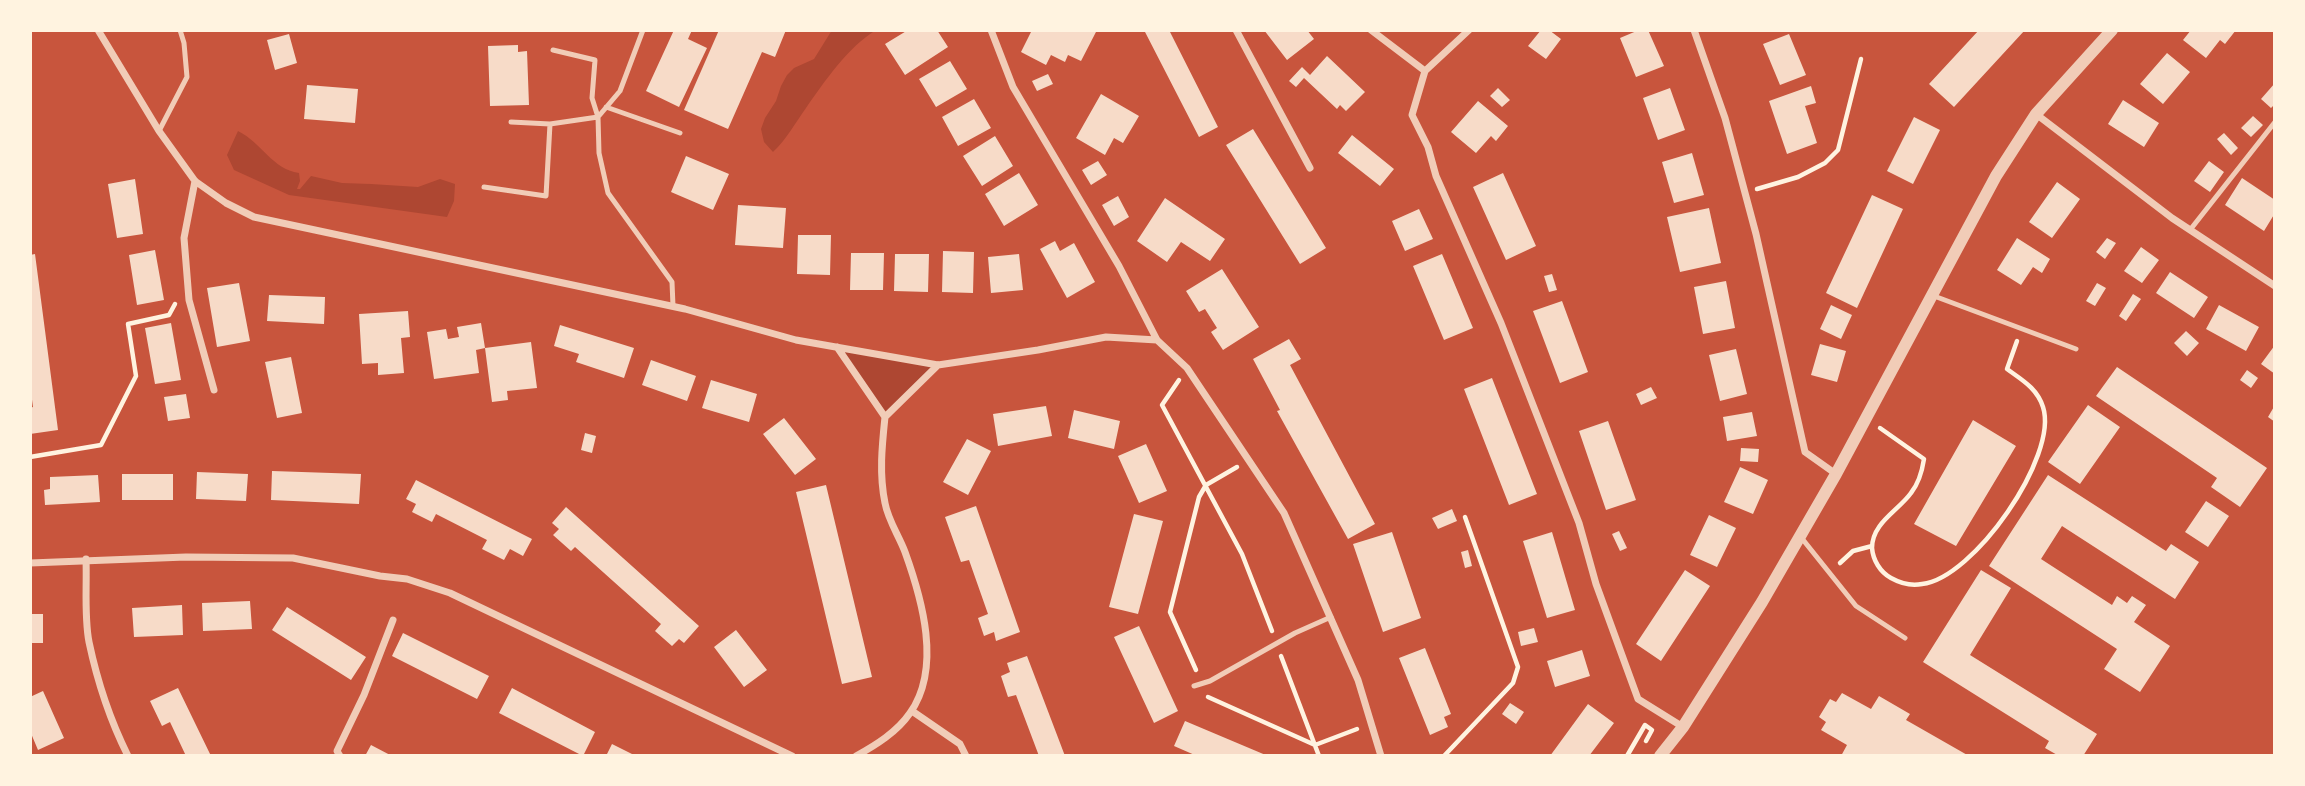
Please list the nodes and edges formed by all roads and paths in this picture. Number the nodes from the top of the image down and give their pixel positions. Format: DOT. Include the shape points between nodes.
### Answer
graph roads {
  1 [pos="98,30"];
  2 [pos="180,30"];
  3 [pos="643,30"];
  4 [pos="991,30"];
  5 [pos="1236,30"];
  6 [pos="1371,30"];
  7 [pos="1469,30"];
  8 [pos="1694,30"];
  9 [pos="2112,30"];
  10 [pos="554,50"];
  11 [pos="1861,59"];
  12 [pos="1426,71"];
  13 [pos="606,107"];
  14 [pos="2036,114"];
  15 [pos="598,117"];
  16 [pos="2275,121"];
  17 [pos="510,122"];
  18 [pos="550,124"];
  19 [pos="159,131"];
  20 [pos="680,133"];
  21 [pos="1310,168"];
  22 [pos="195,181"];
  23 [pos="484,187"];
  24 [pos="1745,193"];
  25 [pos="2190,230"];
  26 [pos="2275,286"];
  27 [pos="1931,295"];
  28 [pos="189,300"];
  29 [pos="673,306"];
  30 [pos="2022,328"];
  31 [pos="1157,340"];
  32 [pos="837,347"];
  33 [pos="2076,349"];
  34 [pos="937,365"];
  35 [pos="1186,368"];
  36 [pos="214,390"];
  37 [pos="885,417"];
  38 [pos="1865,417"];
  39 [pos="30,457"];
  40 [pos="1248,461"];
  41 [pos="1836,474"];
  42 [pos="1206,485"];
  43 [pos="1465,517"];
  44 [pos="1800,536"];
  45 [pos="1872,546"];
  46 [pos="86,559"];
  47 [pos="30,563"];
  48 [pos="1829,573"];
  49 [pos="1331,617"];
  50 [pos="393,620"];
  51 [pos="1905,638"];
  52 [pos="1276,644"];
  53 [pos="1202,684"];
  54 [pos="1194,686"];
  55 [pos="912,711"];
  56 [pos="1371,723"];
  57 [pos="1683,727"];
  58 [pos="1315,745"];
  59 [pos="1641,751"];
  60 [pos="128,756"];
  61 [pos="340,756"];
  62 [pos="792,756"];
  63 [pos="856,756"];
  64 [pos="966,756"];
  65 [pos="1319,756"];
  66 [pos="1381,756"];
  67 [pos="1444,756"];
  68 [pos="1627,756"];
  69 [pos="1660,756"];
  1 -- 19 [label="street"];
  2 -- 19 [label="lane" via="187,77"];
  3 -- 13 [label="lane" via="620,92"];
  4 -- 31 [label="street" via="1013,87 1119,266"];
  5 -- 21 [label="street"];
  6 -- 12 [label="street"];
  7 -- 12 [label="street"];
  8 -- 24 [label="street"];
  9 -- 14 [label="street"];
  10 -- 15 [label="lane" via="595,60 593,98"];
  11 -- 24 [label="path" via="1838,150 1825,163 1798,177"];
  12 -- 57 [label="street" via="1412,115 1501,323 1579,523 1595,584 1638,699"];
  13 -- 15 [label="lane"];
  13 -- 20 [label="lane"];
  14 -- 25 [label="street"];
  14 -- 27 [label="street"];
  15 -- 18 [label="lane"];
  15 -- 29 [label="lane" via="599,153 608,193 672,282"];
  16 -- 25 [label="lane"];
  17 -- 18 [label="lane"];
  18 -- 23 [label="lane" via="546,196"];
  19 -- 22 [label="street"];
  22 -- 28 [label="street" via="184,238"];
  22 -- 29 [label="street" via="254,217"];
  24 -- 41 [label="street" via="1805,452"];
  25 -- 26 [label="street"];
  27 -- 30 [label="lane"];
  27 -- 38 [label="street"];
  28 -- 36 [label="street"];
  28 -- 39 [label="path" via="174,304 169,315 128,324 136,376 102,445"];
  29 -- 32 [label="street"];
  30 -- 33 [label="lane"];
  30 -- 45 [label="path" via="2007,369 2033,388 2043,408 2041,444 2032,469 1983,546 1940,579 1922,584 1901,583 1888,576 1874,561"];
  31 -- 34 [label="street" via="1106,337"];
  31 -- 35 [label="street"];
  32 -- 34 [label="street"];
  32 -- 37 [label="street"];
  34 -- 37 [label="street"];
  35 -- 40 [label="street"];
  35 -- 42 [label="path" via="1163,405"];
  37 -- 55 [label="street" via="880,473 885,506 911,569 928,637 924,681"];
  38 -- 41 [label="street"];
  38 -- 45 [label="path" via="1924,459 1912,493 1875,531"];
  40 -- 42 [label="path"];
  40 -- 49 [label="street" via="1284,513"];
  41 -- 44 [label="street"];
  42 -- 52 [label="path" via="1242,554"];
  42 -- 53 [label="path" via="1170,612"];
  43 -- 67 [label="path" via="1518,667 1513,683"];
  44 -- 48 [label="lane"];
  44 -- 57 [label="street"];
  45 -- 48 [label="path" via="1853,551"];
  46 -- 47 [label="street"];
  46 -- 60 [label="street" via="89,640"];
  46 -- 62 [label="street" via="293,558 407,579 450,593"];
  48 -- 51 [label="lane" via="1856,606"];
  49 -- 52 [label="lane"];
  49 -- 56 [label="street"];
  50 -- 61 [label="street" via="337,751"];
  52 -- 53 [label="lane"];
  52 -- 58 [label="path"];
  53 -- 54 [label="lane"];
  53 -- 58 [label="path" via="1206,696"];
  55 -- 63 [label="street" via="894,732"];
  55 -- 64 [label="street" via="960,744"];
  56 -- 58 [label="path"];
  56 -- 66 [label="street"];
  57 -- 69 [label="street"];
  58 -- 65 [label="path"];
  59 -- 68 [label="path" via="1652,730 1645,724"];
}
